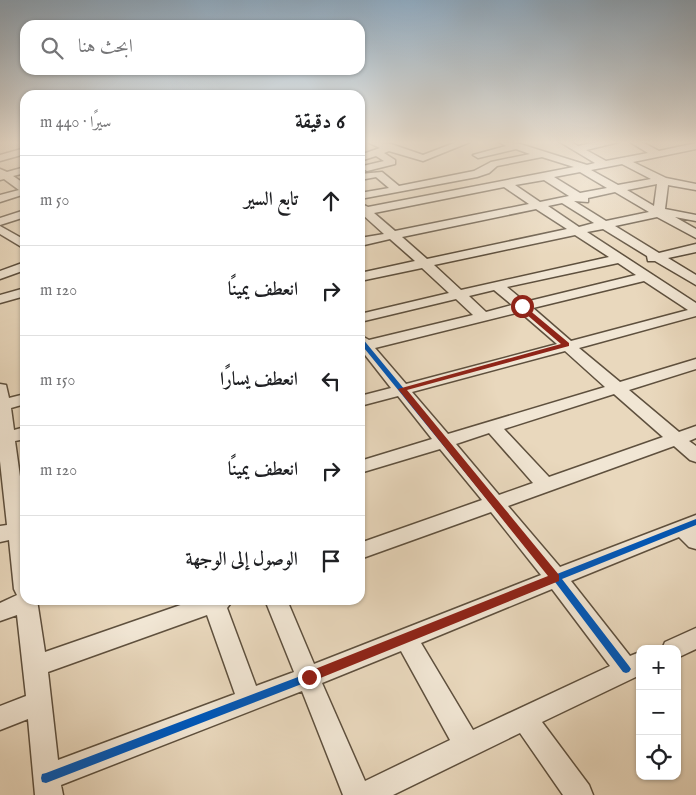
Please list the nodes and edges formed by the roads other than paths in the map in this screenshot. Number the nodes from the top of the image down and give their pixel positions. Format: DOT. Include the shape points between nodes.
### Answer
graph roads {
  1 [pos="8,179"];
  2 [pos="384,179"];
  3 [pos="447,179"];
  4 [pos="498,179"];
  5 [pos="530,179"];
  6 [pos="550,179"];
  7 [pos="600,179"];
  8 [pos="662,180"];
  9 [pos="506,184"];
  10 [pos="20,187"];
  11 [pos="696,187"];
  12 [pos="396,190"];
  13 [pos="617,190"];
  14 [pos="20,192"];
  15 [pos="365,195"];
  16 [pos="580,198"];
  17 [pos="0,199"];
  18 [pos="566,201"];
  19 [pos="540,206"];
  20 [pos="365,209"];
  21 [pos="659,211"];
  22 [pos="365,212"];
  23 [pos="20,215"];
  24 [pos="696,218"];
  25 [pos="618,221"];
  26 [pos="0,222"];
  27 [pos="603,224"];
  28 [pos="0,229"];
  29 [pos="577,230"];
  30 [pos="696,234"];
  31 [pos="392,235"];
  32 [pos="20,241"];
  33 [pos="365,241"];
  34 [pos="696,248"];
  35 [pos="658,257"];
  36 [pos="423,262"];
  37 [pos="624,262"];
  38 [pos="20,268"];
  39 [pos="0,275"];
  40 [pos="365,276"];
  41 [pos="646,276"];
  42 [pos="696,281"];
  43 [pos="497,285"];
  44 [pos="20,293"];
  45 [pos="459,294"];
  46 [pos="696,295"];
  47 [pos="0,299"];
  48 [pos="681,299"];
  49 [pos="522,306"];
  50 [pos="696,310"];
  51 [pos="482,315"];
  52 [pos="365,317"];
  53 [pos="365,343"];
  54 [pos="566,345"];
  55 [pos="365,347"];
  56 [pos="696,364"];
  57 [pos="617,387"];
  58 [pos="402,389"];
  59 [pos="20,399"];
  60 [pos="1,400"];
  61 [pos="365,400"];
  62 [pos="492,425"];
  63 [pos="696,432"];
  64 [pos="20,434"];
  65 [pos="5,438"];
  66 [pos="676,439"];
  67 [pos="443,440"];
  68 [pos="696,456"];
  69 [pos="4,462"];
  70 [pos="365,465"];
  71 [pos="546,486"];
  72 [pos="19,498"];
  73 [pos="494,504"];
  74 [pos="691,530"];
  75 [pos="9,532"];
  76 [pos="365,549"];
  77 [pos="20,570"];
  78 [pos="556,578"];
  79 [pos="20,592"];
  80 [pos="27,605"];
  81 [pos="207,605"];
  82 [pos="219,605"];
  83 [pos="278,605"];
  84 [pos="0,612"];
  85 [pos="406,638"];
  86 [pos="696,638"];
  87 [pos="681,645"];
  88 [pos="35,666"];
  89 [pos="633,666"];
  90 [pos="309,677"];
  91 [pos="249,699"];
  92 [pos="40,703"];
  93 [pos="0,718"];
  94 [pos="524,718"];
  95 [pos="467,746"];
  96 [pos="47,787"];
  97 [pos="357,795"];
  98 [pos="364,795"];
  99 [pos="579,795"];
  1 -- 10 [label="street"];
  2 -- 12 [label="street"];
  3 -- 12 [label="street"];
  4 -- 9 [label="street"];
  5 -- 9 [label="street"];
  6 -- 16 [label="street"];
  7 -- 13 [label="street"];
  8 -- 11 [label="street"];
  8 -- 13 [label="street"];
  8 -- 21 [label="street"];
  9 -- 19 [label="street"];
  9 -- 20 [label="street"];
  12 -- 15 [label="street"];
  13 -- 16 [label="street"];
  13 -- 21 [label="street"];
  14 -- 17 [label="street"];
  16 -- 18 [label="street"];
  16 -- 25 [label="street"];
  18 -- 19 [label="street"];
  18 -- 27 [label="street"];
  19 -- 29 [label="street"];
  19 -- 31 [label="street"];
  21 -- 24 [label="street"];
  21 -- 25 [label="street"];
  21 -- 30 [label="street"];
  22 -- 31 [label="street"];
  23 -- 26 [label="street"];
  25 -- 27 [label="street"];
  27 -- 29 [label="street"];
  27 -- 35 [label="street"];
  28 -- 32 [label="street"];
  29 -- 36 [label="street"];
  29 -- 37 [label="street"];
  31 -- 33 [label="street"];
  31 -- 36 [label="street"];
  34 -- 35 [label="street"];
  35 -- 37 [label="street"];
  35 -- 42 [label="street"];
  36 -- 40 [label="street"];
  36 -- 45 [label="street"];
  37 -- 41 [label="street"];
  37 -- 43 [label="street"];
  38 -- 39 [label="street"];
  41 -- 48 [label="street"];
  41 -- 49 [label="street"];
  43 -- 45 [label="street"];
  43 -- 49 [label="street"];
  44 -- 47 [label="street"];
  45 -- 51 [label="street"];
  45 -- 52 [label="street"];
  46 -- 48 [label="street"];
  48 -- 50 [label="street"];
  49 -- 51 [label="street"];
  49 -- 54 [label="street"];
  50 -- 54 [label="street"];
  51 -- 53 [label="street"];
  54 -- 57 [label="street"];
  54 -- 58 [label="street"];
  55 -- 58 [label="street"];
  56 -- 57 [label="street"];
  57 -- 62 [label="street"];
  57 -- 66 [label="street"];
  58 -- 61 [label="street"];
  58 -- 67 [label="street"];
  59 -- 60 [label="street"];
  60 -- 65 [label="street"];
  62 -- 67 [label="street"];
  62 -- 71 [label="street"];
  63 -- 66 [label="street"];
  64 -- 65 [label="street"];
  65 -- 69 [label="street"];
  66 -- 68 [label="street"];
  66 -- 71 [label="street"];
  67 -- 70 [label="street"];
  67 -- 73 [label="street"];
  69 -- 72 [label="street"];
  71 -- 73 [label="street"];
  72 -- 75 [label="street"];
  73 -- 76 [label="street"];
  73 -- 78 [label="street"];
  74 -- 78 [label="street"];
  75 -- 77 [label="street"];
  78 -- 85 [label="street"];
  78 -- 89 [label="street"];
  79 -- 84 [label="street"];
  80 -- 88 [label="street"];
  81 -- 88 [label="street"];
  82 -- 91 [label="street"];
  83 -- 90 [label="street"];
  85 -- 90 [label="street"];
  85 -- 95 [label="street"];
  86 -- 87 [label="street"];
  88 -- 92 [label="street"];
  89 -- 94 [label="street"];
  90 -- 91 [label="street"];
  90 -- 97 [label="street"];
  91 -- 96 [label="street"];
  92 -- 93 [label="street"];
  92 -- 96 [label="street"];
  94 -- 95 [label="street"];
  94 -- 99 [label="street"];
  95 -- 98 [label="street"];
}
